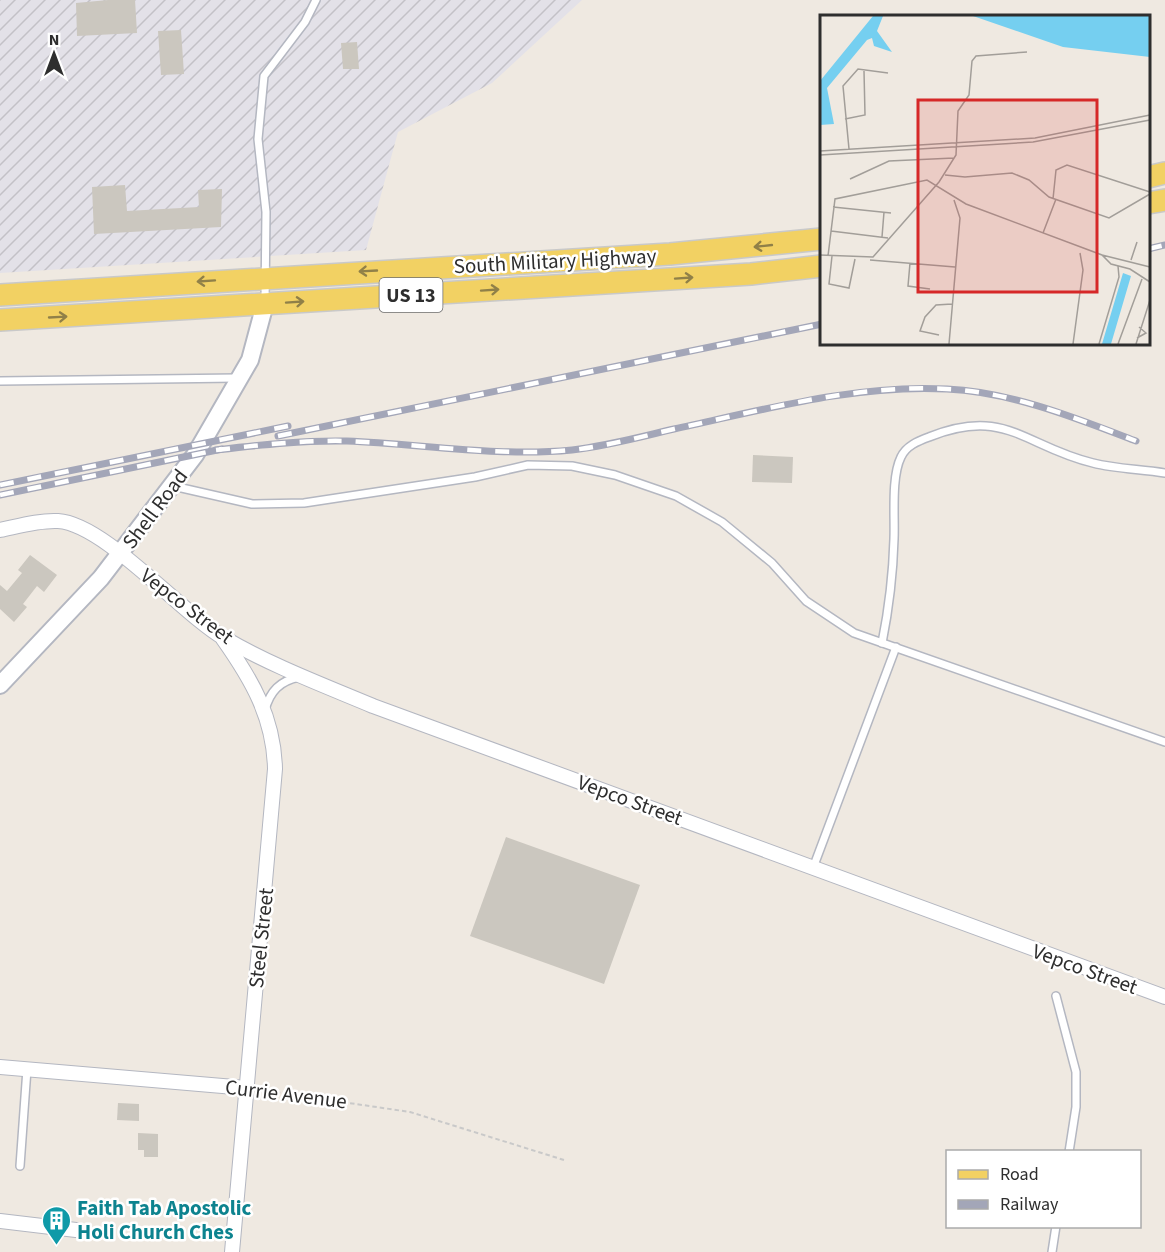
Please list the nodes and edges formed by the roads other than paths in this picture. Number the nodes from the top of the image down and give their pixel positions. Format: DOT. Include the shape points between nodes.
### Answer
graph roads {
  1 [pos="316,0"];
  2 [pos="1165,173"];
  3 [pos="1150,177"];
  4 [pos="1165,200"];
  5 [pos="1150,203"];
  6 [pos="820,239"];
  7 [pos="820,266"];
  8 [pos="264,277"];
  9 [pos="0,295"];
  10 [pos="265,304"];
  11 [pos="0,320"];
  12 [pos="239,378"];
  13 [pos="0,381"];
  14 [pos="1165,473"];
  15 [pos="172,486"];
  16 [pos="0,530"];
  17 [pos="120,554"];
  18 [pos="222,637"];
  19 [pos="882,643"];
  20 [pos="896,647"];
  21 [pos="302,676"];
  22 [pos="0,685"];
  23 [pos="265,710"];
  24 [pos="1165,742"];
  25 [pos="813,868"];
  26 [pos="1056,996"];
  27 [pos="1165,997"];
  28 [pos="0,1067"];
  29 [pos="27,1070"];
  30 [pos="246,1088"];
  31 [pos="1069,1150"];
  32 [pos="20,1166"];
  33 [pos="0,1221"];
  34 [pos="1056,1228"];
  35 [pos="76,1230"];
  36 [pos="232,1252"];
  37 [pos="1052,1252"];
  1 -- 8 [label="lane" via="264,76 258,140 266,212"];
  2 -- 3 [label="main road"];
  4 -- 5 [label="main road"];
  6 -- 8 [label="main road, South Military Highway / US 13, one-way" via="670,254"];
  10 -- 7 [label="main road, South Military Highway / US 13, one-way" via="751,274"];
  8 -- 9 [label="main road, South Military Highway / US 13, one-way"];
  8 -- 10 [label="lane"];
  11 -- 10 [label="main road, South Military Highway / US 13, one-way"];
  10 -- 12 [label="street, Shell Road" via="250,360"];
  12 -- 13 [label="lane"];
  12 -- 15 [label="street, Shell Road" via="195,455"];
  14 -- 19 [label="lane" via="1094,464 1009,430 986,425 957,427 912,444 901,458 896,481 891,596"];
  15 -- 17 [label="street, Shell Road"];
  15 -- 19 [label="lane" via="252,504 304,503 528,465 572,466 604,472 676,496 722,522 772,563 806,601 854,633"];
  16 -- 17 [label="street, Vepco Street" via="60,521 74,524"];
  17 -- 18 [label="street, Vepco Street"];
  17 -- 22 [label="street, Shell Road"];
  18 -- 21 [label="street, Vepco Street"];
  18 -- 23 [label="street, Steel Street"];
  19 -- 20 [label="lane"];
  20 -- 24 [label="lane"];
  20 -- 25 [label="lane"];
  21 -- 23 [label="lane" via="274,689"];
  21 -- 25 [label="street, Vepco Street" via="373,706"];
  23 -- 30 [label="street, Steel Street" via="275,746 274,802"];
  25 -- 27 [label="street, Vepco Street"];
  26 -- 31 [label="lane" via="1076,1072"];
  28 -- 29 [label="street, Currie Avenue"];
  29 -- 30 [label="street, Currie Avenue"];
  29 -- 32 [label="lane"];
  30 -- 36 [label="street, Steel Street"];
  33 -- 35 [label="street"];
  34 -- 37 [label="lane"];
}
